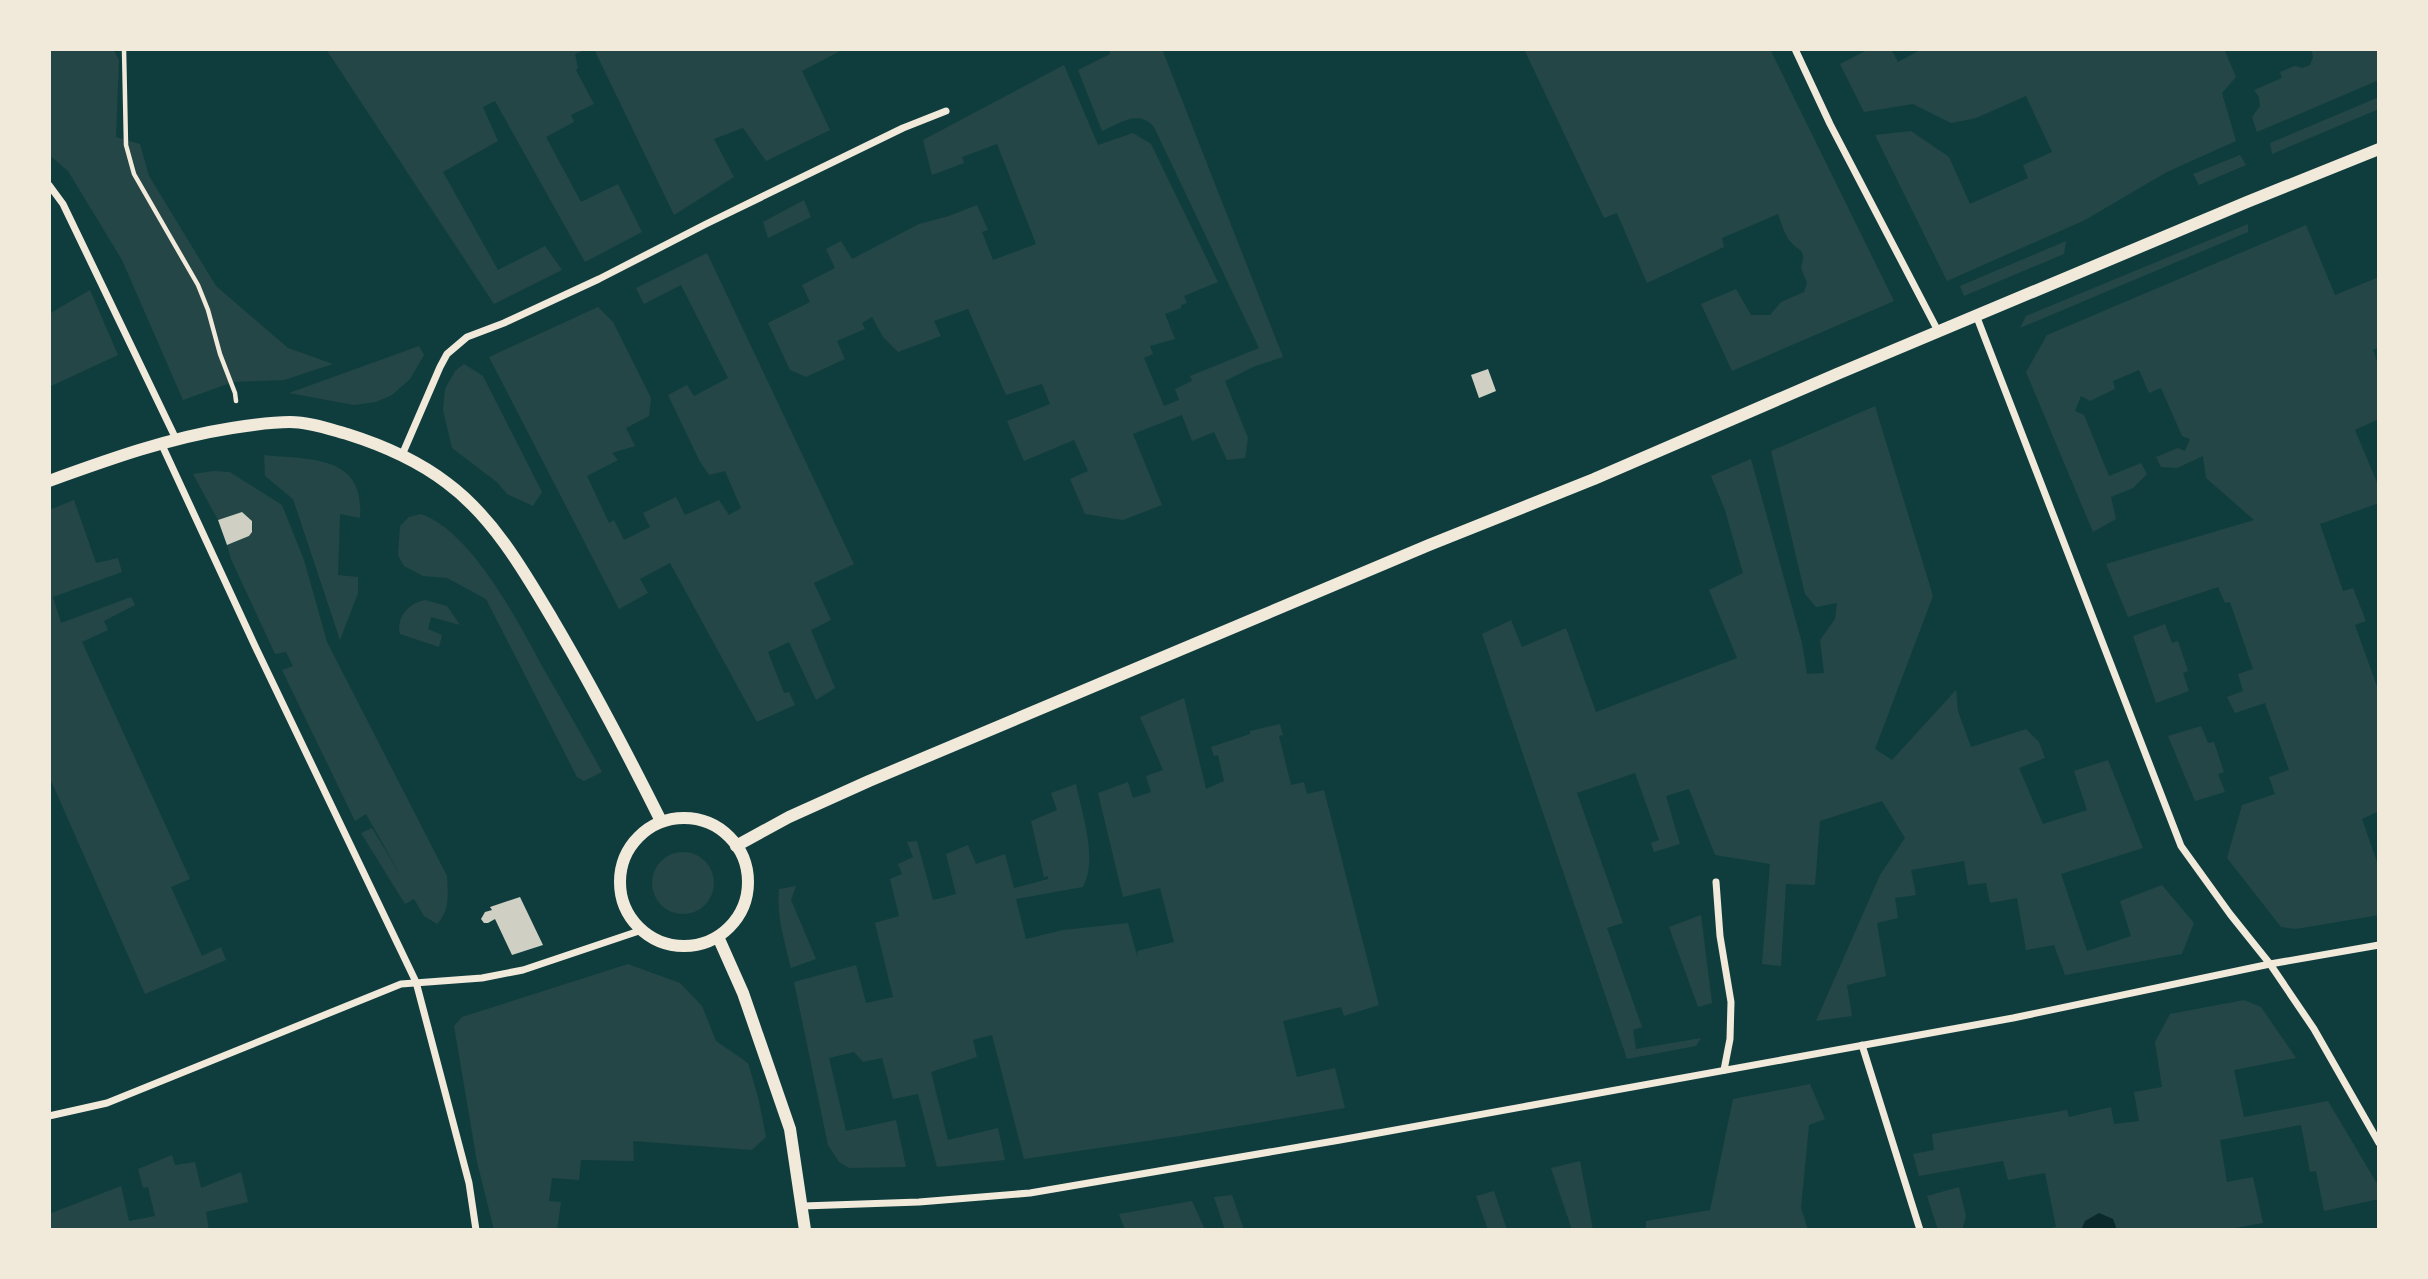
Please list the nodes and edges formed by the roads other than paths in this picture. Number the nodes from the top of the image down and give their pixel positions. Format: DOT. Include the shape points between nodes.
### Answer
graph roads {
  1 [pos="1795,49"];
  2 [pos="946,111"];
  3 [pos="2379,149"];
  4 [pos="49,185"];
  5 [pos="1976,315"];
  6 [pos="1938,331"];
  7 [pos="176,439"];
  8 [pos="161,442"];
  9 [pos="402,455"];
  10 [pos="49,481"];
  11 [pos="661,821"];
  12 [pos="736,846"];
  13 [pos="1716,882"];
  14 [pos="642,930"];
  15 [pos="719,939"];
  16 [pos="2379,945"];
  17 [pos="2270,964"];
  18 [pos="416,982"];
  19 [pos="1862,1045"];
  20 [pos="1724,1070"];
  21 [pos="49,1116"];
  22 [pos="2379,1143"];
  23 [pos="803,1206"];
  24 [pos="477,1230"];
  25 [pos="805,1230"];
  26 [pos="1920,1230"];
  1 -- 6 [label="street"];
  2 -- 9 [label="street" via="599,279 467,337 447,354"];
  3 -- 5 [label="street"];
  4 -- 7 [label="street" via="63,204"];
  5 -- 6 [label="street"];
  5 -- 17 [label="street" via="2181,846"];
  6 -- 12 [label="street" via="869,781"];
  7 -- 8 [label="street"];
  7 -- 9 [label="street" via="292,422 363,439"];
  8 -- 10 [label="street"];
  8 -- 18 [label="street"];
  9 -- 11 [label="street" via="466,499 514,557 592,686"];
  11 -- 12 [label="street" via="676,817 705,821"];
  11 -- 14 [label="street" via="632,844 621,871 625,907"];
  12 -- 15 [label="street" via="748,889 735,921"];
  13 -- 20 [label="street" via="1731,1002"];
  14 -- 15 [label="street" via="671,944"];
  14 -- 18 [label="street" via="523,970"];
  15 -- 23 [label="street" via="780,1097"];
  16 -- 17 [label="street"];
  17 -- 19 [label="street"];
  17 -- 22 [label="street" via="2318,1035"];
  18 -- 21 [label="street" via="386,988 107,1103"];
  18 -- 24 [label="street"];
  19 -- 20 [label="street"];
  19 -- 26 [label="street"];
  20 -- 23 [label="street" via="1030,1193"];
  23 -- 25 [label="street"];
}
